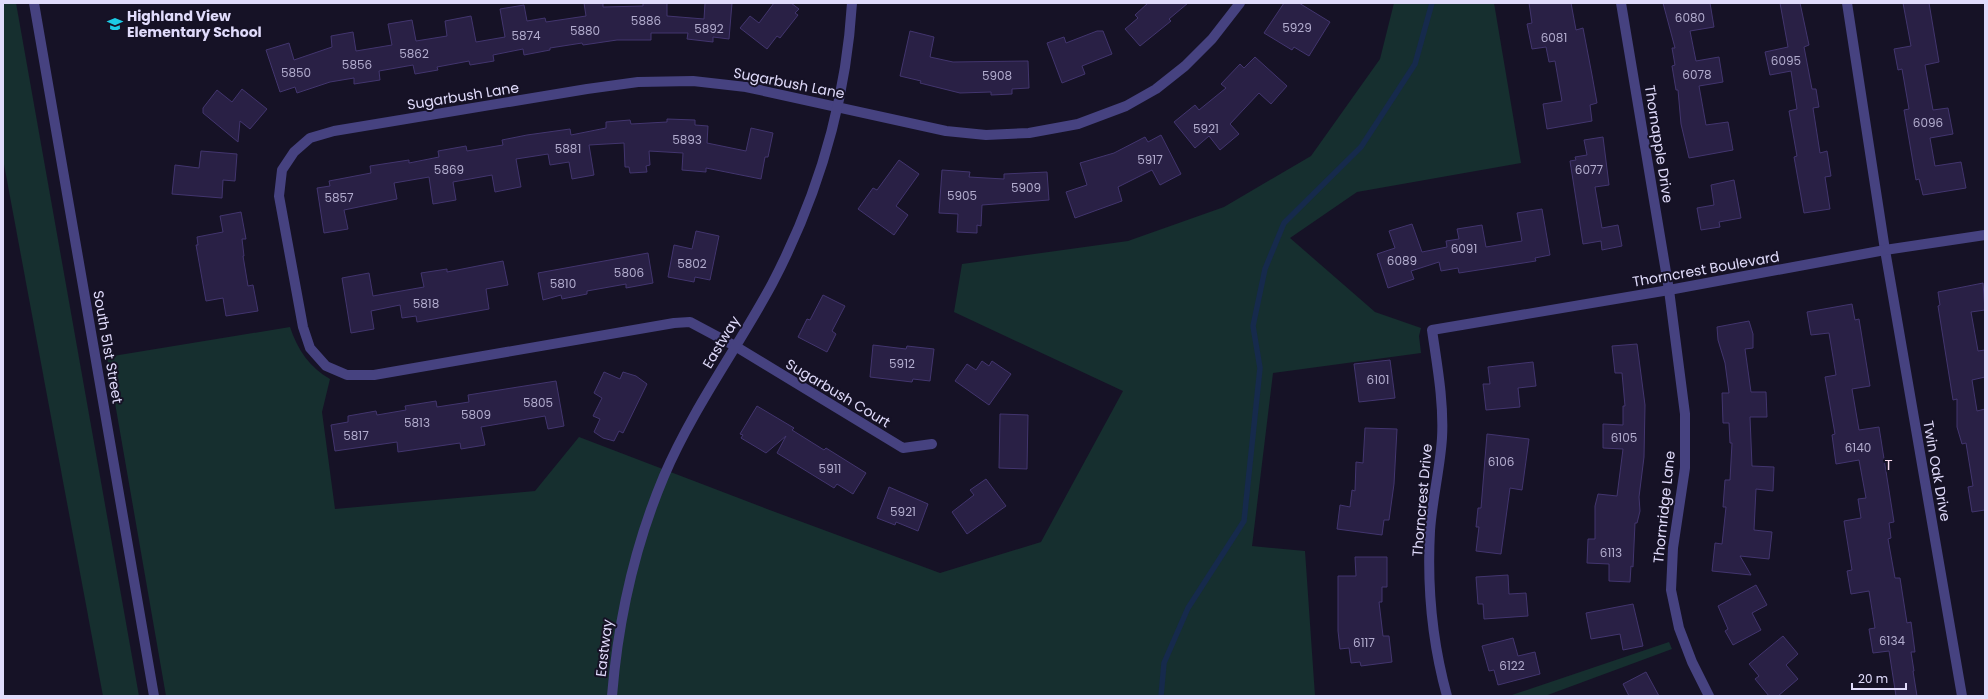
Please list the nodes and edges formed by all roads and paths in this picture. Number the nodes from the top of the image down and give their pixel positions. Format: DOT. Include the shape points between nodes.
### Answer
graph roads {
  1 [pos="34,3"];
  2 [pos="852,3"];
  3 [pos="1240,3"];
  4 [pos="1621,3"];
  5 [pos="1847,3"];
  6 [pos="839,106"];
  7 [pos="1985,235"];
  8 [pos="1885,250"];
  9 [pos="1669,290"];
  10 [pos="1432,330"];
  11 [pos="734,346"];
  12 [pos="932,444"];
  13 [pos="154,696"];
  14 [pos="612,696"];
  15 [pos="1447,696"];
  16 [pos="1710,696"];
  17 [pos="1962,696"];
  1 -- 13 [label="street, South 51st Street"];
  2 -- 6 [label="street, Eastway" via="850,40"];
  3 -- 6 [label="street, Sugarbush Lane" via="1212,39 1185,66 1156,89 1126,106 1078,124 1029,133 986,135 946,131"];
  4 -- 9 [label="street, Thornapple Drive"];
  5 -- 8 [label="street"];
  6 -- 11 [label="street, Eastway" via="808,208 772,284"];
  6 -- 11 [label="street, Sugarbush Lane" via="746,87 701,82 638,82 334,131 310,138 294,152 282,170 279,196 303,327 310,348 326,366 347,375 374,375 674,323 690,322"];
  7 -- 8 [label="street, Thorncrest Boulevard"];
  8 -- 9 [label="street, Thorncrest Boulevard"];
  8 -- 17 [label="street, Twin Oak Drive"];
  9 -- 10 [label="street, Thorncrest Boulevard"];
  9 -- 16 [label="street, Thornridge Lane" via="1685,414 1685,468 1673,548 1671,590 1679,628 1692,662"];
  10 -- 15 [label="street, Thorncrest Drive" via="1442,437 1430,530 1429,589 1438,665"];
  11 -- 12 [label="street, Sugarbush Court" via="903,448"];
  11 -- 14 [label="street, Eastway" via="694,415 664,476 626,596 615,658"];
}
